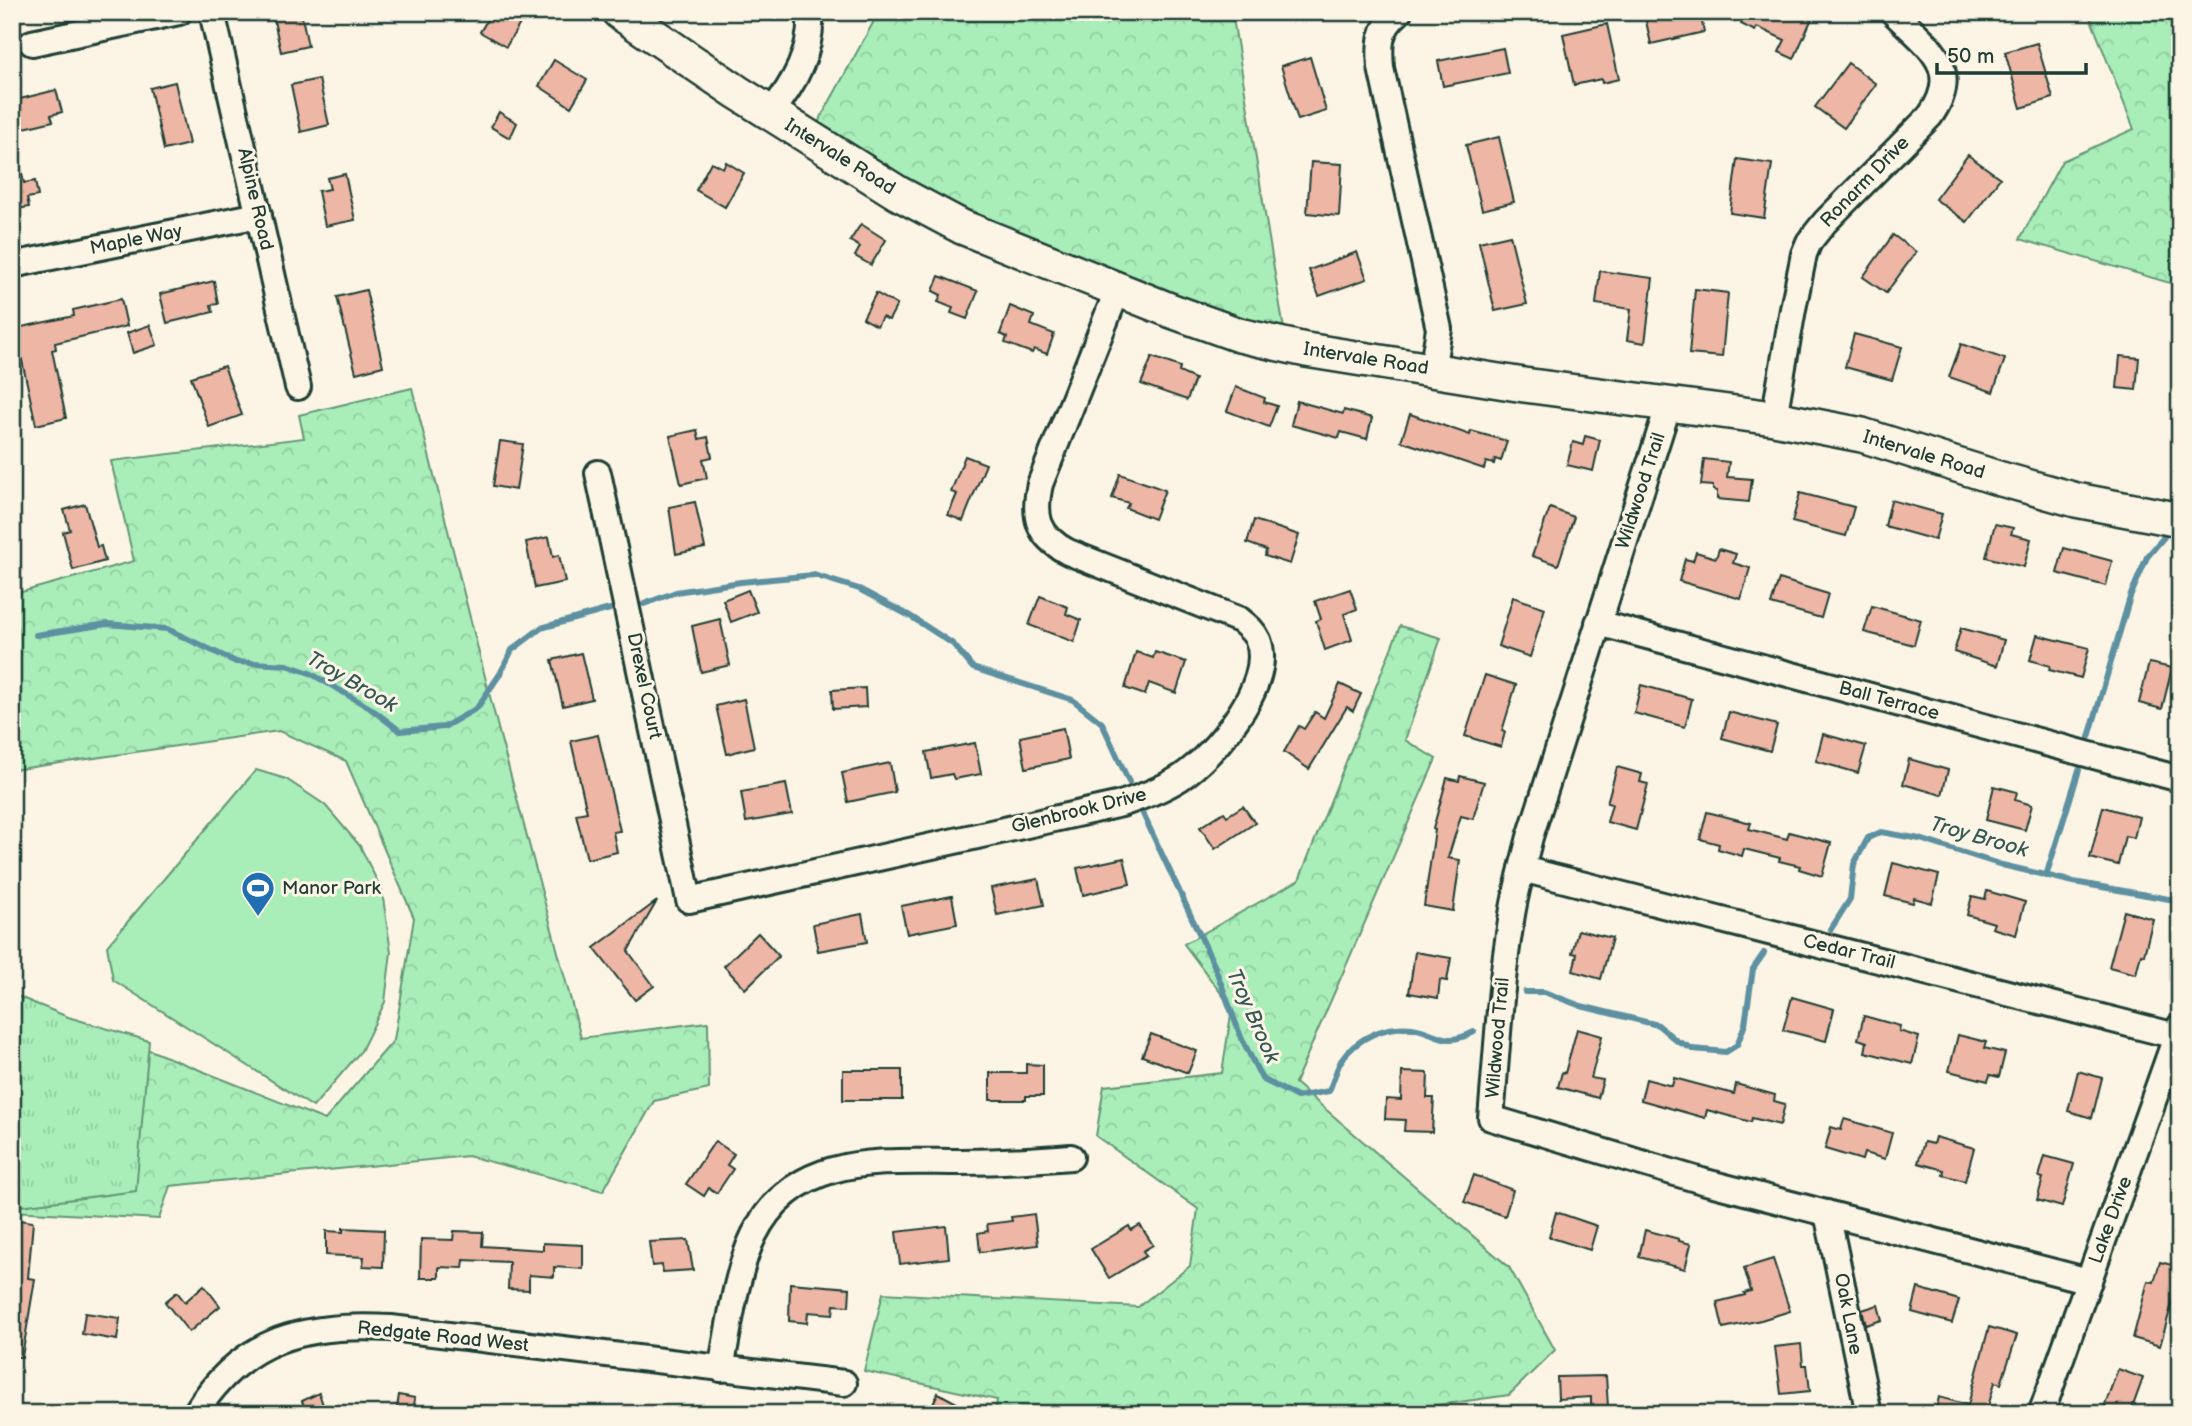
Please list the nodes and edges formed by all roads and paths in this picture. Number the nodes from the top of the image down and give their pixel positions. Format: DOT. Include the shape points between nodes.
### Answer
graph roads {
  1 [pos="179,12"];
  2 [pos="212,12"];
  3 [pos="619,12"];
  4 [pos="810,12"];
  5 [pos="1399,12"];
  6 [pos="1893,12"];
  7 [pos="32,43"];
  8 [pos="771,113"];
  9 [pos="259,215"];
  10 [pos="12,265"];
  11 [pos="1118,289"];
  12 [pos="1432,370"];
  13 [pos="298,387"];
  14 [pos="1669,404"];
  15 [pos="1774,418"];
  16 [pos="598,473"];
  17 [pos="2180,520"];
  18 [pos="1598,624"];
  19 [pos="2180,779"];
  20 [pos="1522,869"];
  21 [pos="689,900"];
  22 [pos="2178,1031"];
  23 [pos="1071,1157"];
  24 [pos="1827,1213"];
  25 [pos="2089,1281"];
  26 [pos="721,1369"];
  27 [pos="844,1383"];
  28 [pos="195,1414"];
  29 [pos="1869,1414"];
  30 [pos="2041,1414"];
  1 -- 7 [label="street"];
  2 -- 9 [label="street, Alpine Road"];
  3 -- 8 [label="street, Intervale Road"];
  4 -- 8 [label="street" via="803,60"];
  5 -- 12 [label="street" via="1383,30 1381,68 1438,328"];
  6 -- 15 [label="street, Ronarm Drive" via="1938,57 1945,88 1930,116 1809,242"];
  8 -- 11 [label="street, Intervale Road" via="898,193 962,227"];
  9 -- 10 [label="street, Maple Way"];
  9 -- 13 [label="street, Alpine Road"];
  11 -- 12 [label="street, Intervale Road" via="1239,335"];
  11 -- 21 [label="street, Glenbrook Drive" via="1040,484 1039,524 1056,546 1068,552 1220,611 1251,628 1258,640 1257,680 1222,739 1180,777 1121,804"];
  12 -- 14 [label="street, Intervale Road"];
  14 -- 15 [label="street, Intervale Road"];
  14 -- 18 [label="street, Wildwood Trail"];
  15 -- 17 [label="street, Intervale Road" via="1862,435 2076,500"];
  16 -- 21 [label="street, Drexel Court"];
  18 -- 19 [label="street, Ball Terrace"];
  18 -- 20 [label="street, Wildwood Trail"];
  20 -- 22 [label="street, Cedar Trail"];
  20 -- 24 [label="street, Wildwood Trail" via="1506,957 1491,1118"];
  22 -- 25 [label="street, Lake Drive"];
  23 -- 26 [label="street" via="852,1164 813,1176 771,1209 749,1244"];
  24 -- 25 [label="street, Wildwood Trail"];
  24 -- 29 [label="street, Oak Lane"];
  25 -- 30 [label="street, Lake Drive"];
  26 -- 27 [label="street, Redgate Road West"];
  26 -- 28 [label="street, Redgate Road West" via="391,1328 319,1328 272,1343 247,1357 223,1376"];
}
